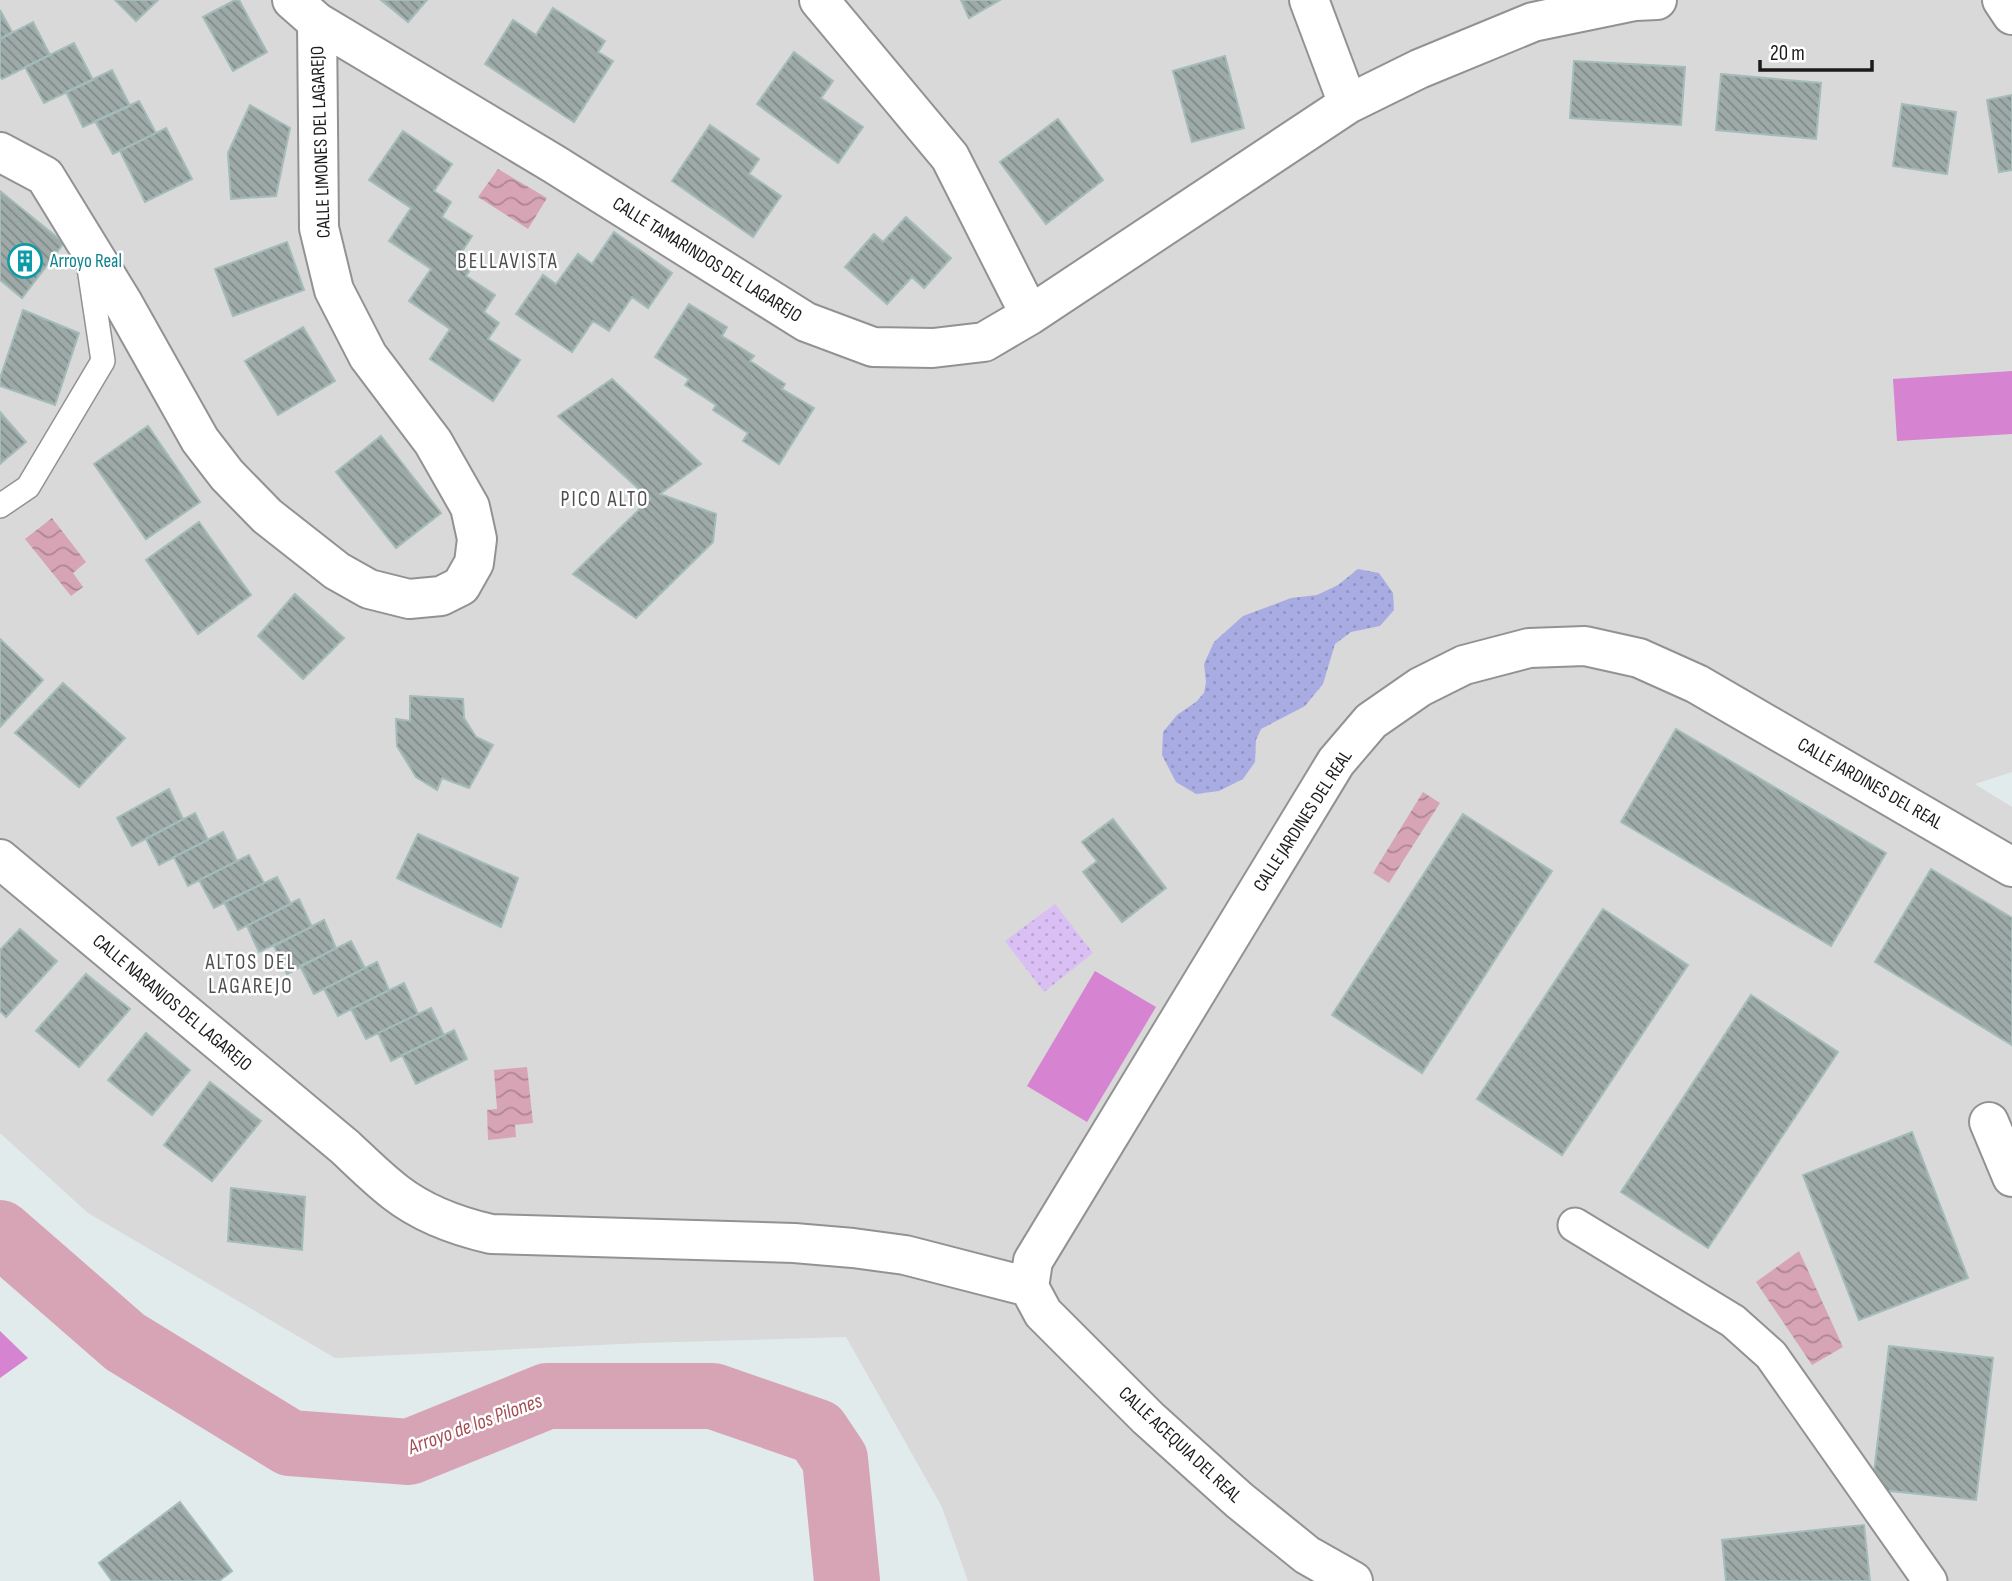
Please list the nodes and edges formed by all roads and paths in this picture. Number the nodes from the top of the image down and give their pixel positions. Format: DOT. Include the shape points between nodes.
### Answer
graph roads {
  1 [pos="819,0"];
  2 [pos="1309,0"];
  3 [pos="1657,0"];
  4 [pos="2002,0"];
  5 [pos="305,11"];
  6 [pos="2012,15"];
  7 [pos="1348,104"];
  8 [pos="0,152"];
  9 [pos="85,240"];
  10 [pos="1030,315"];
  11 [pos="0,506"];
  12 [pos="0,859"];
  13 [pos="2012,867"];
  14 [pos="1989,1122"];
  15 [pos="2012,1177"];
  16 [pos="1575,1225"];
  17 [pos="1029,1287"];
  18 [pos="1353,1581"];
  19 [pos="1930,1581"];
  1 -- 10 [label="street" via="950,157"];
  2 -- 7 [label="street"];
  3 -- 7 [label="street, CALLE TAMARINDOS DEL LAGAREJO" via="1533,22"];
  4 -- 6 [label="street"];
  5 -- 9 [label="street, CALLE LIMONES DEL LAGAREJO" via="319,228 334,290 368,356 433,442 470,507 476,551 461,586 441,596 409,599 369,589 337,571 267,516 200,440"];
  5 -- 10 [label="street, CALLE TAMARINDOS DEL LAGAREJO" via="806,322 873,347 933,348 984,342"];
  7 -- 10 [label="street, CALLE TAMARINDOS DEL LAGAREJO"];
  8 -- 9 [label="street, CALLE LIMONES DEL LAGAREJO" via="45,176"];
  9 -- 11 [label="lane" via="103,361 28,487"];
  12 -- 17 [label="street, CALLE NARANJOS DEL LAGAREJO" via="395,1192 461,1227 491,1234 853,1248 905,1255"];
  13 -- 17 [label="street, CALLE JARDINES DEL REAL" via="1698,684 1639,658 1584,646 1529,648 1464,665 1420,687 1371,722 1336,762 1032,1261"];
  14 -- 15 [label="street"];
  16 -- 19 [label="street" via="1733,1321 1771,1355"];
  17 -- 18 [label="street, CALLE ACEQUIA DEL REAL" via="1043,1313 1148,1418 1307,1555"];
}
